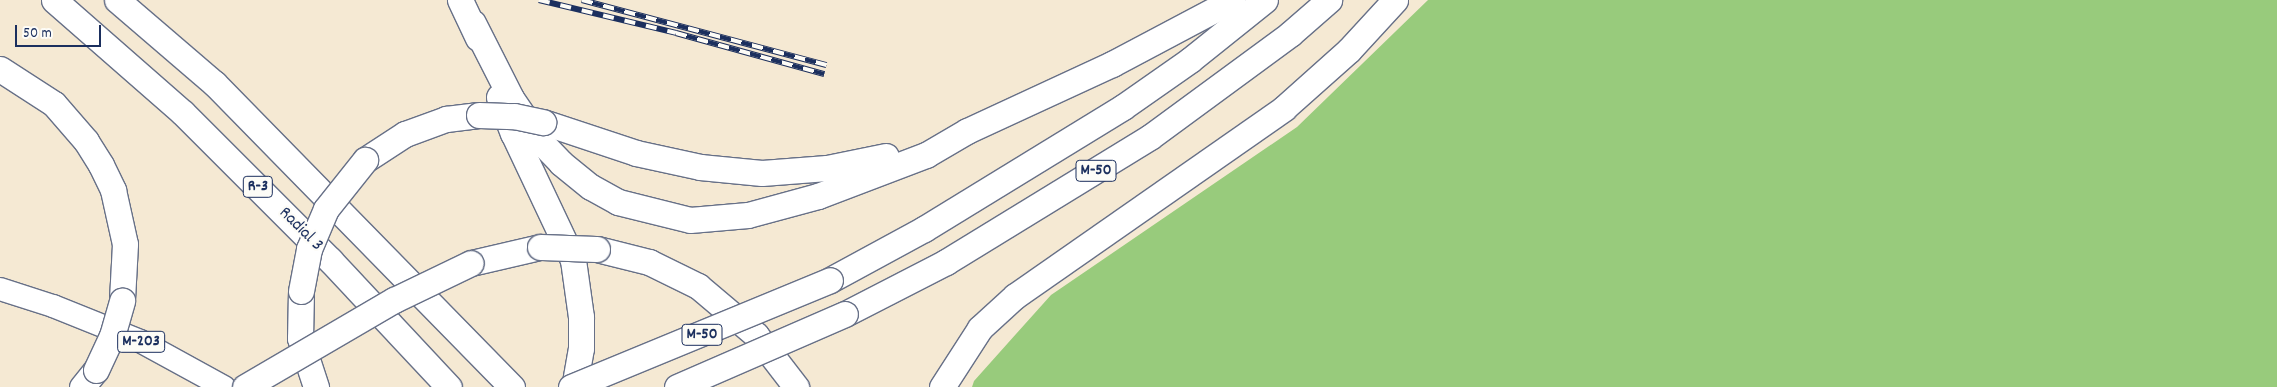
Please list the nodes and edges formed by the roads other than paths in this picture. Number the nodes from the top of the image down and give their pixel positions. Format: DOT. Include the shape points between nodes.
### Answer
graph roads {
  1 [pos="54,0"];
  2 [pos="117,0"];
  3 [pos="1233,0"];
  4 [pos="1265,0"];
  5 [pos="1329,0"];
  6 [pos="1394,0"];
  7 [pos="467,13"];
  8 [pos="0,69"];
  9 [pos="0,78"];
  10 [pos="68,120"];
  11 [pos="968,131"];
  12 [pos="0,289"];
  13 [pos="89,378"];
  14 [pos="224,387"];
  15 [pos="245,387"];
  16 [pos="316,387"];
  17 [pos="449,387"];
  18 [pos="512,387"];
  19 [pos="573,387"];
  20 [pos="677,387"];
  21 [pos="796,387"];
  22 [pos="942,387"];
  1 -- 17 [label="highway, Radial 3 / R-3" via="183,112 330,260"];
  2 -- 18 [label="highway, R-3" via="214,83 392,261"];
  3 -- 11 [label="highway" via="1112,64"];
  4 -- 19 [label="highway, M-50, bridge" via="1190,60 1123,107 924,229 830,280"];
  5 -- 20 [label="highway, M-50, bridge" via="1290,34 1150,137 946,262 845,314"];
  6 -- 22 [label="highway" via="1350,50 1284,108 1015,296 980,328"];
  7 -- 11 [label="highway" via="511,98 548,149 590,187 618,202 653,214 690,220 748,215 818,196 926,155"];
  7 -- 19 [label="highway" via="513,133 573,260 582,317 581,348"];
  8 -- 10 [label="highway" via="32,87"];
  9 -- 10 [label="highway"];
  10 -- 13 [label="highway, bridge" via="86,141 113,190 125,244 122,300 112,336"];
  11 -- 16 [label="highway, bridge" via="867,162 762,173 700,167 636,153 543,122 514,116 479,115 446,120 404,134 365,160 326,209 309,249 301,291 300,338"];
  12 -- 14 [label="main road, M-203" via="140,341"];
  15 -- 21 [label="highway, bridge" via="394,300 470,263 540,247 597,249 649,262 698,286 756,335"];
}
